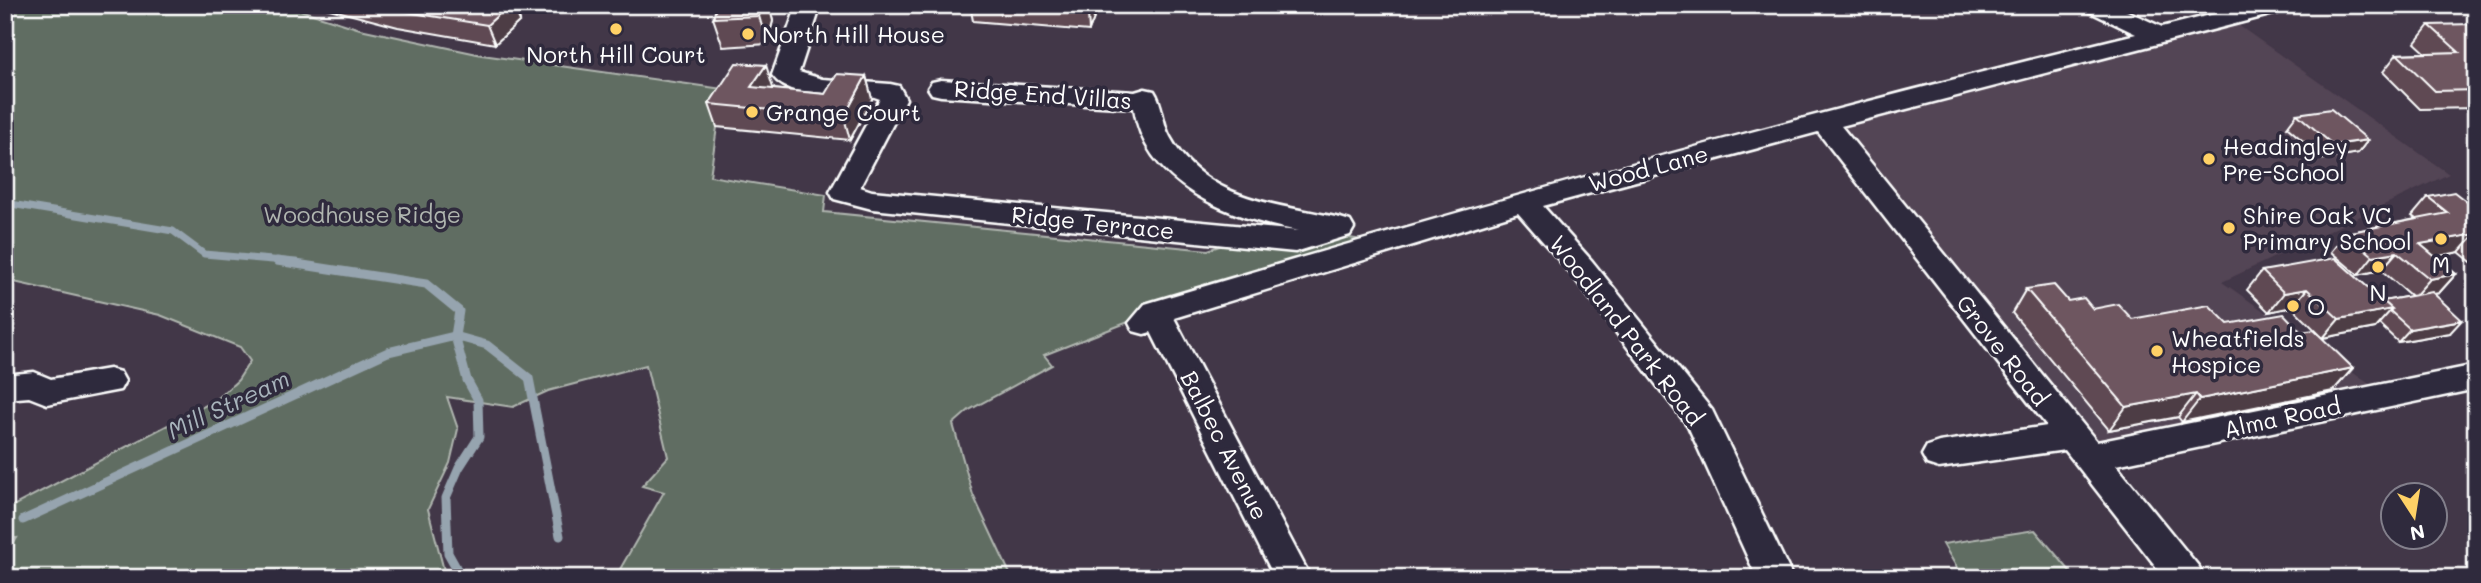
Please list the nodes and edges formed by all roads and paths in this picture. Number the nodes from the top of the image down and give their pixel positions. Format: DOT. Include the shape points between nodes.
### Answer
graph roads {
  1 [pos="809,5"];
  2 [pos="2094,5"];
  3 [pos="2281,5"];
  4 [pos="2246,10"];
  5 [pos="2161,36"];
  6 [pos="941,88"];
  7 [pos="1823,121"];
  8 [pos="1524,202"];
  9 [pos="1340,228"];
  10 [pos="1405,235"];
  11 [pos="1150,317"];
  12 [pos="2476,377"];
  13 [pos="109,381"];
  14 [pos="5,387"];
  15 [pos="2080,447"];
  16 [pos="1939,455"];
  17 [pos="1293,578"];
  18 [pos="1775,578"];
  19 [pos="2186,578"];
  1 -- 9 [label="street, Ridge Terrace" via="785,75 798,82 876,88 893,99 844,192 872,200 1295,242"];
  2 -- 5 [label="street"];
  3 -- 4 [label="street, Wood Lane"];
  4 -- 5 [label="street, Wood Lane"];
  5 -- 7 [label="street, Wood Lane"];
  6 -- 9 [label="street, Ridge End Villas" via="1145,99 1163,149 1188,175 1254,211"];
  7 -- 8 [label="street, Wood Lane"];
  7 -- 15 [label="street, Grove Road"];
  8 -- 10 [label="street, Wood Lane"];
  8 -- 18 [label="street, Woodland Park Road" via="1583,268 1701,419"];
  9 -- 10 [label="street"];
  10 -- 11 [label="street, Wood Lane"];
  11 -- 17 [label="street, Balbec Avenue"];
  12 -- 15 [label="street, Alma Road"];
  13 -- 14 [label="street" via="47,392 34,384"];
  15 -- 16 [label="street, Alma Road"];
  15 -- 19 [label="street, Grove Road"];
}
